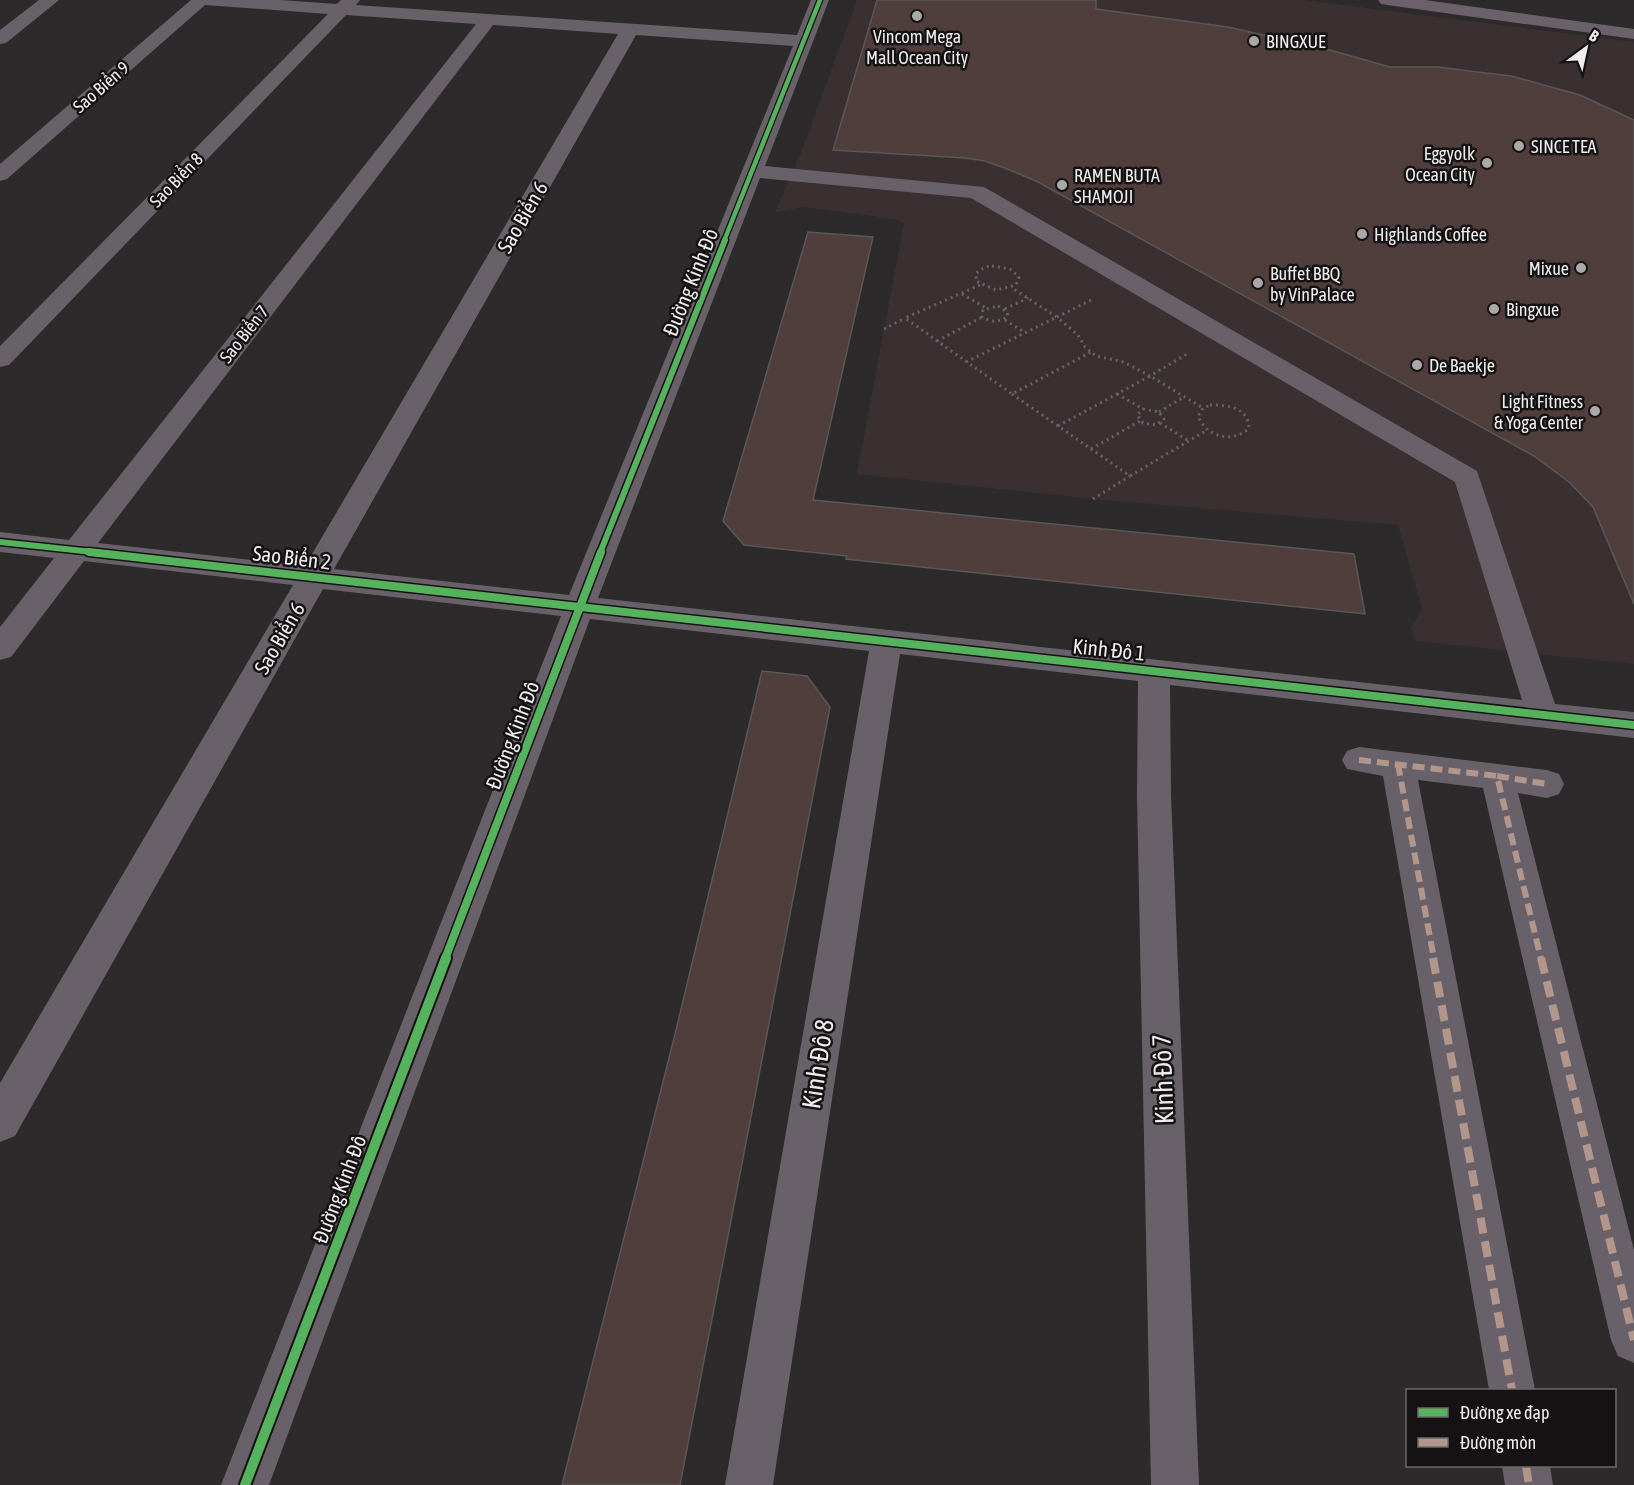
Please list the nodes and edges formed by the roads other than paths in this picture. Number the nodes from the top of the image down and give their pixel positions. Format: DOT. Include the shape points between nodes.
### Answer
graph roads {
  1 [pos="50,0"];
  2 [pos="203,0"];
  3 [pos="820,0"];
  4 [pos="1387,0"];
  5 [pos="347,5"];
  6 [pos="488,20"];
  7 [pos="630,29"];
  8 [pos="1634,34"];
  9 [pos="0,39"];
  10 [pos="802,41"];
  11 [pos="754,171"];
  12 [pos="0,175"];
  13 [pos="0,360"];
  14 [pos="0,542"];
  15 [pos="75,550"];
  16 [pos="313,578"];
  17 [pos="579,607"];
  18 [pos="886,643"];
  19 [pos="0,649"];
  20 [pos="1154,672"];
  21 [pos="1542,713"];
  22 [pos="1634,725"];
  23 [pos="1359,760"];
  24 [pos="1398,764"];
  25 [pos="1497,776"];
  26 [pos="1547,784"];
  27 [pos="0,1122"];
  28 [pos="1634,1340"];
  29 [pos="1512,1389"];
  30 [pos="1526,1467"];
  31 [pos="245,1485"];
  32 [pos="749,1485"];
  33 [pos="1175,1485"];
  34 [pos="1529,1485"];
  1 -- 9 [label="street"];
  2 -- 5 [label="street"];
  2 -- 12 [label="street, Sao Biển 9"];
  3 -- 10 [label="street, Đường Kinh Đô"];
  4 -- 8 [label="main road"];
  5 -- 6 [label="street"];
  5 -- 13 [label="street, Sao Biển 8"];
  6 -- 7 [label="street"];
  6 -- 15 [label="street, Sao Biển 7"];
  7 -- 10 [label="street"];
  7 -- 16 [label="street, Sao Biển 6"];
  10 -- 11 [label="street, Đường Kinh Đô"];
  11 -- 17 [label="street, Đường Kinh Đô"];
  11 -- 21 [label="street" via="976,192 1467,477"];
  14 -- 15 [label="street, Sao Biển 2"];
  15 -- 16 [label="street, Sao Biển 2"];
  15 -- 19 [label="street, Sao Biển 7"];
  16 -- 17 [label="street, Sao Biển 2"];
  16 -- 27 [label="street, Sao Biển 6"];
  17 -- 18 [label="street, Kinh Đô 1"];
  17 -- 31 [label="street, Đường Kinh Đô"];
  18 -- 20 [label="street, Kinh Đô 1"];
  18 -- 32 [label="street, Kinh Đô 8"];
  20 -- 21 [label="street, Kinh Đô 1"];
  20 -- 33 [label="street, Kinh Đô 7" via="1154,795"];
  21 -- 22 [label="street, Kinh Đô 1"];
  23 -- 24 [label="street"];
  24 -- 25 [label="street"];
  24 -- 29 [label="street"];
  25 -- 26 [label="street"];
  25 -- 28 [label="street"];
  30 -- 34 [label="street"];
}
